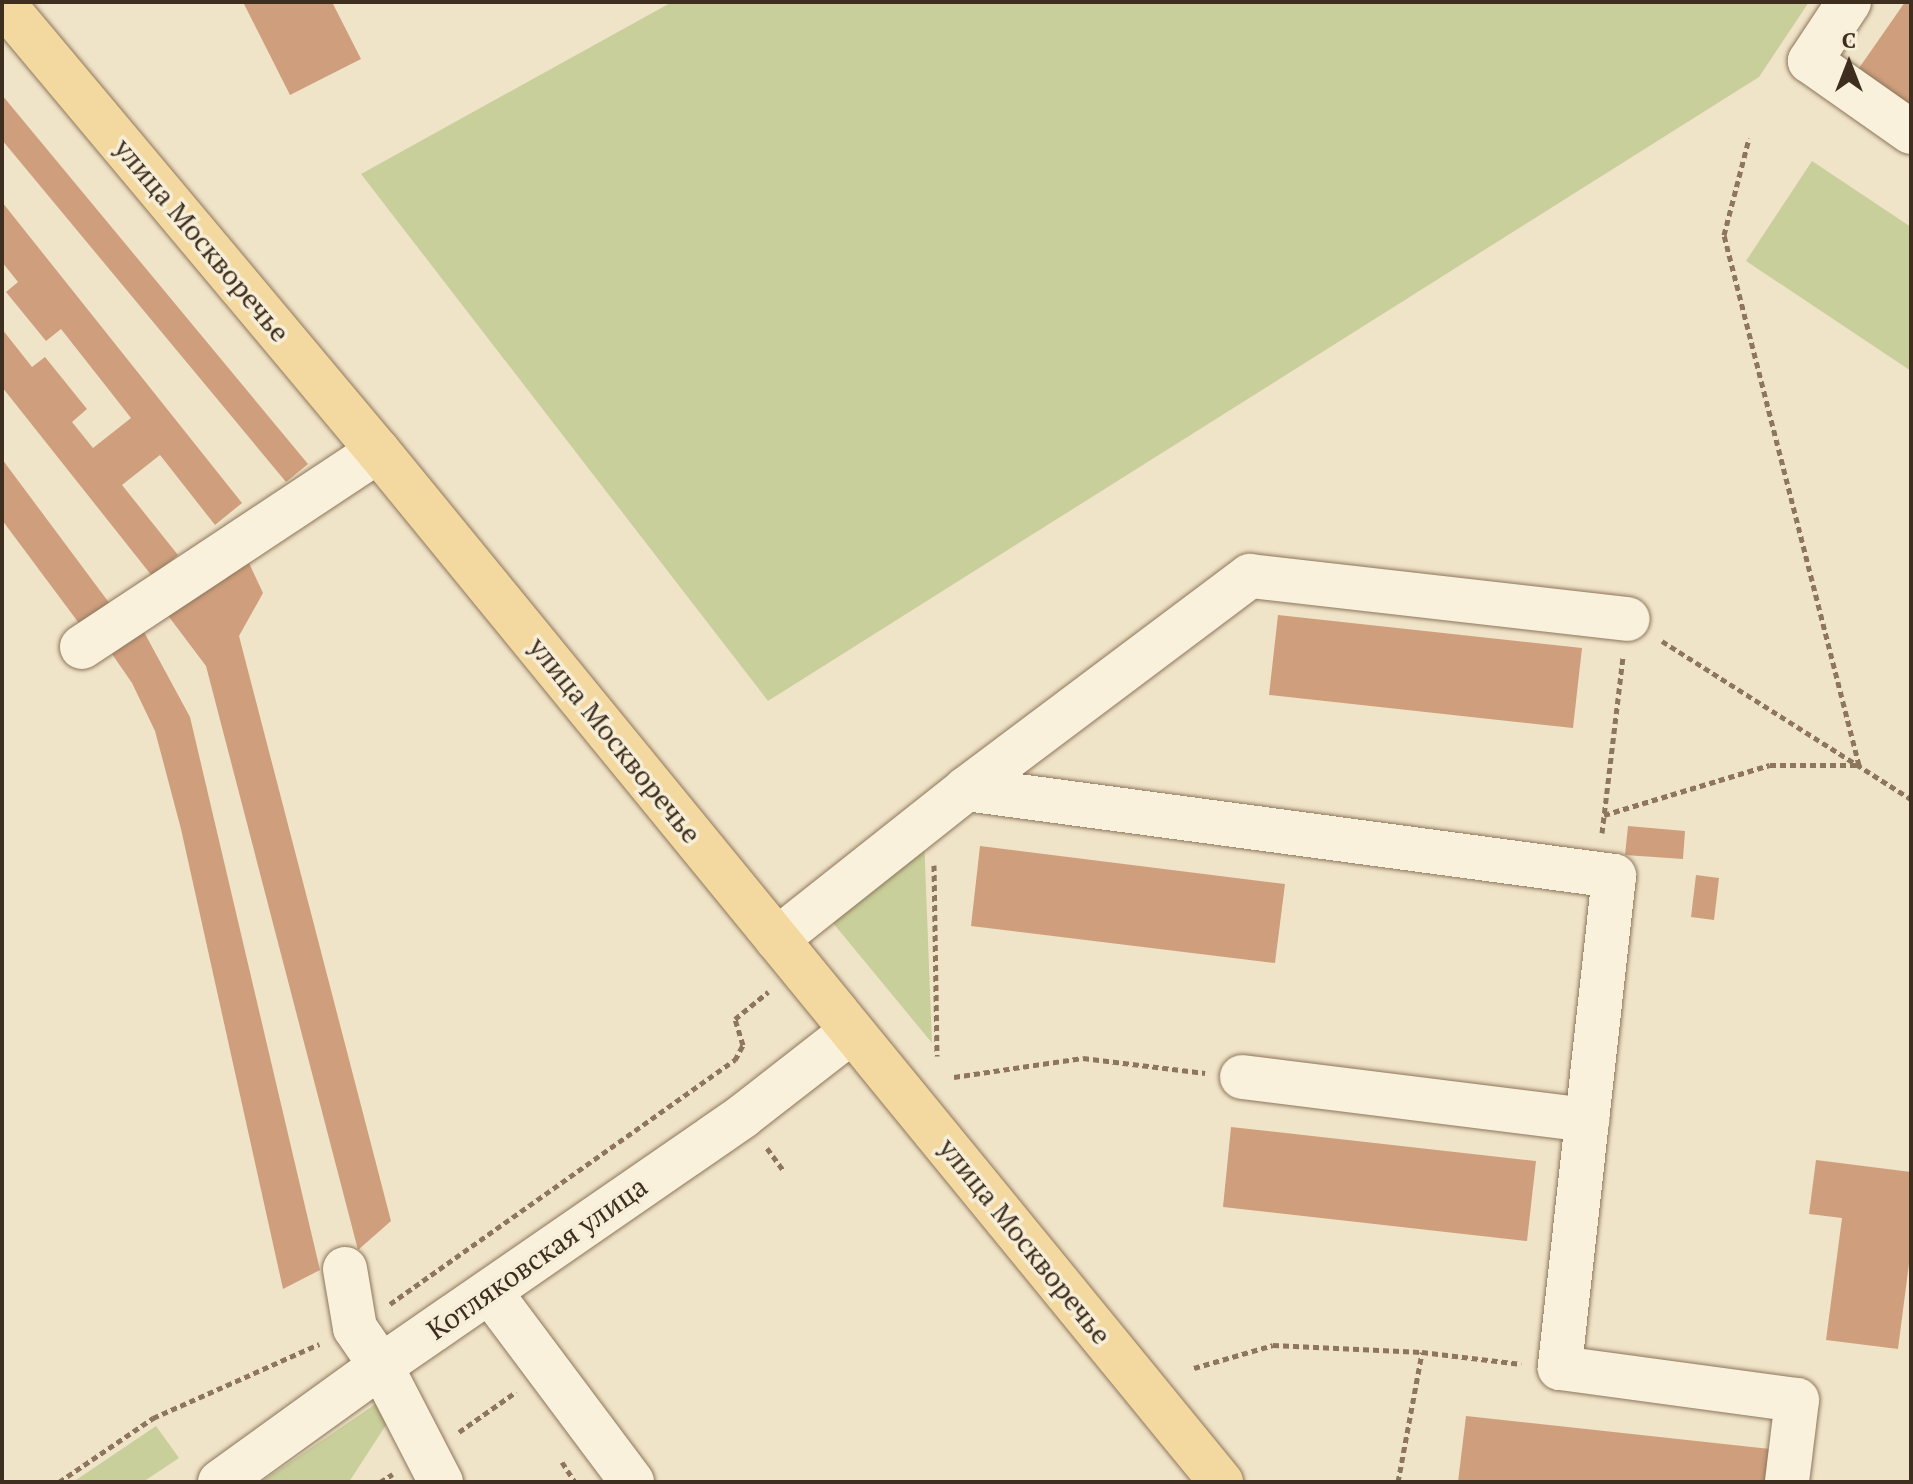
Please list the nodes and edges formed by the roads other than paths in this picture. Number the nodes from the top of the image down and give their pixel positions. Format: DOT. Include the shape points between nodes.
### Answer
graph roads {
  1 [pos="2,2"];
  2 [pos="1849,2"];
  3 [pos="1911,132"];
  4 [pos="378,451"];
  5 [pos="1628,619"];
  6 [pos="82,647"];
  7 [pos="966,789"];
  8 [pos="777,939"];
  9 [pos="852,1031"];
  10 [pos="1242,1077"];
  11 [pos="1587,1120"];
  12 [pos="345,1269"];
  13 [pos="490,1292"];
  14 [pos="381,1366"];
  15 [pos="220,1482"];
  16 [pos="441,1482"];
  17 [pos="632,1482"];
  18 [pos="1221,1482"];
  19 [pos="1787,1482"];
  1 -- 4 [label="main road, улица Москворечье"];
  2 -- 3 [label="street" via="1810,61"];
  4 -- 6 [label="street"];
  4 -- 8 [label="main road, улица Москворечье"];
  5 -- 7 [label="street" via="1250,576"];
  7 -- 8 [label="street"];
  7 -- 11 [label="street" via="1614,876"];
  8 -- 9 [label="main road, улица Москворечье"];
  9 -- 13 [label="street, Котляковская улица" via="743,1116"];
  9 -- 18 [label="main road, улица Москворечье"];
  10 -- 11 [label="street"];
  11 -- 19 [label="street" via="1560,1368 1797,1400"];
  12 -- 14 [label="street" via="355,1328"];
  13 -- 14 [label="street, Котляковская улица"];
  13 -- 17 [label="street"];
  14 -- 15 [label="street, Котляковская улица"];
  14 -- 16 [label="street"];
}
